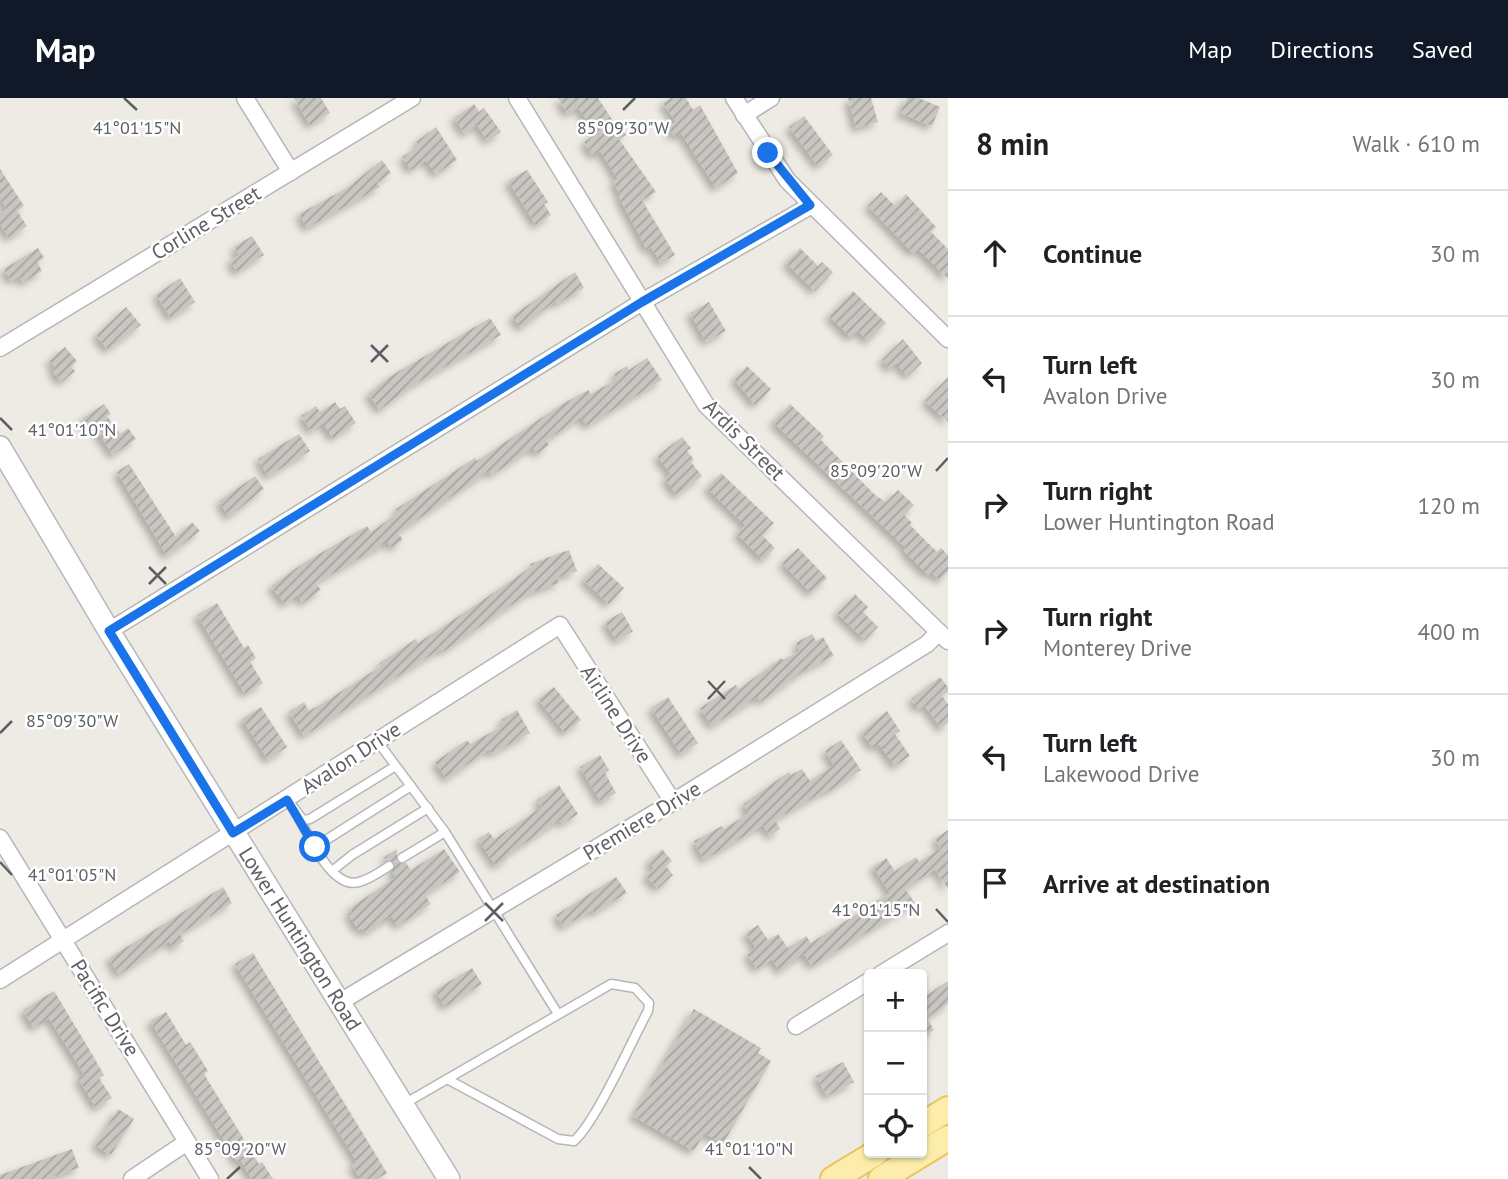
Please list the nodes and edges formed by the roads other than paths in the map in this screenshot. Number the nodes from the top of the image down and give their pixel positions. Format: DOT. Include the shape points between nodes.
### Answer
graph roads {
  1 [pos="246,98"];
  2 [pos="412,98"];
  3 [pos="517,98"];
  4 [pos="734,98"];
  5 [pos="771,98"];
  6 [pos="744,115"];
  7 [pos="291,172"];
  8 [pos="810,205"];
  9 [pos="642,302"];
  10 [pos="948,339"];
  11 [pos="0,348"];
  12 [pos="0,447"];
  13 [pos="560,625"];
  14 [pos="109,631"];
  15 [pos="943,637"];
  16 [pos="378,742"];
  17 [pos="394,767"];
  18 [pos="411,786"];
  19 [pos="287,800"];
  20 [pos="673,802"];
  21 [pos="428,808"];
  22 [pos="297,815"];
  23 [pos="445,832"];
  24 [pos="233,833"];
  25 [pos="0,838"];
  26 [pos="315,847"];
  27 [pos="402,858"];
  28 [pos="389,866"];
  29 [pos="332,872"];
  30 [pos="496,910"];
  31 [pos="948,933"];
  32 [pos="63,941"];
  33 [pos="889,969"];
  34 [pos="0,980"];
  35 [pos="864,984"];
  36 [pos="340,1002"];
  37 [pos="558,1014"];
  38 [pos="796,1026"];
  39 [pos="447,1079"];
  40 [pos="402,1104"];
  41 [pos="948,1109"];
  42 [pos="927,1122"];
  43 [pos="948,1138"];
  44 [pos="187,1142"];
  45 [pos="868,1158"];
  46 [pos="132,1179"];
  47 [pos="209,1179"];
  48 [pos="449,1179"];
  49 [pos="833,1179"];
  50 [pos="881,1179"];
  1 -- 7 [label="street"];
  2 -- 7 [label="street, Corline Street"];
  3 -- 9 [label="street, Ardis Street"];
  4 -- 6 [label="street"];
  5 -- 6 [label="street"];
  6 -- 8 [label="street" via="787,180"];
  7 -- 11 [label="street, Corline Street"];
  8 -- 9 [label="street"];
  8 -- 10 [label="street"];
  9 -- 14 [label="street"];
  9 -- 15 [label="street, Ardis Street" via="706,405"];
  12 -- 14 [label="main road, Lower Huntington Road"];
  13 -- 16 [label="street, Avalon Drive"];
  13 -- 20 [label="street, Airline Drive"];
  14 -- 24 [label="main road, Lower Huntington Road"];
  15 -- 20 [label="street, Premiere Drive"];
  16 -- 17 [label="lane"];
  16 -- 19 [label="street, Avalon Drive"];
  17 -- 18 [label="lane"];
  17 -- 22 [label="lane" via="310,820"];
  18 -- 21 [label="lane"];
  18 -- 26 [label="lane"];
  19 -- 22 [label="lane"];
  19 -- 24 [label="street, Avalon Drive"];
  20 -- 30 [label="street, Premiere Drive"];
  21 -- 23 [label="lane"];
  21 -- 29 [label="lane"];
  22 -- 26 [label="lane"];
  23 -- 27 [label="lane"];
  23 -- 30 [label="lane"];
  24 -- 32 [label="street, Avalon Drive"];
  24 -- 36 [label="main road, Lower Huntington Road"];
  25 -- 32 [label="street, Pacific Drive"];
  26 -- 29 [label="lane"];
  28 -- 29 [label="lane" via="359,883"];
  30 -- 36 [label="street, Premiere Drive"];
  30 -- 37 [label="lane"];
  31 -- 33 [label="street"];
  32 -- 34 [label="street, Avalon Drive"];
  32 -- 44 [label="street, Pacific Drive"];
  35 -- 38 [label="street"];
  36 -- 40 [label="main road, Lower Huntington Road"];
  37 -- 39 [label="lane"];
  37 -- 39 [label="lane" via="611,984 635,988 649,1003 574,1141 558,1139"];
  39 -- 40 [label="lane"];
  40 -- 48 [label="main road, Lower Huntington Road"];
  41 -- 42 [label="main road"];
  43 -- 50 [label="main road"];
  44 -- 46 [label="street"];
  44 -- 47 [label="street, Pacific Drive"];
  45 -- 49 [label="main road"];
}
